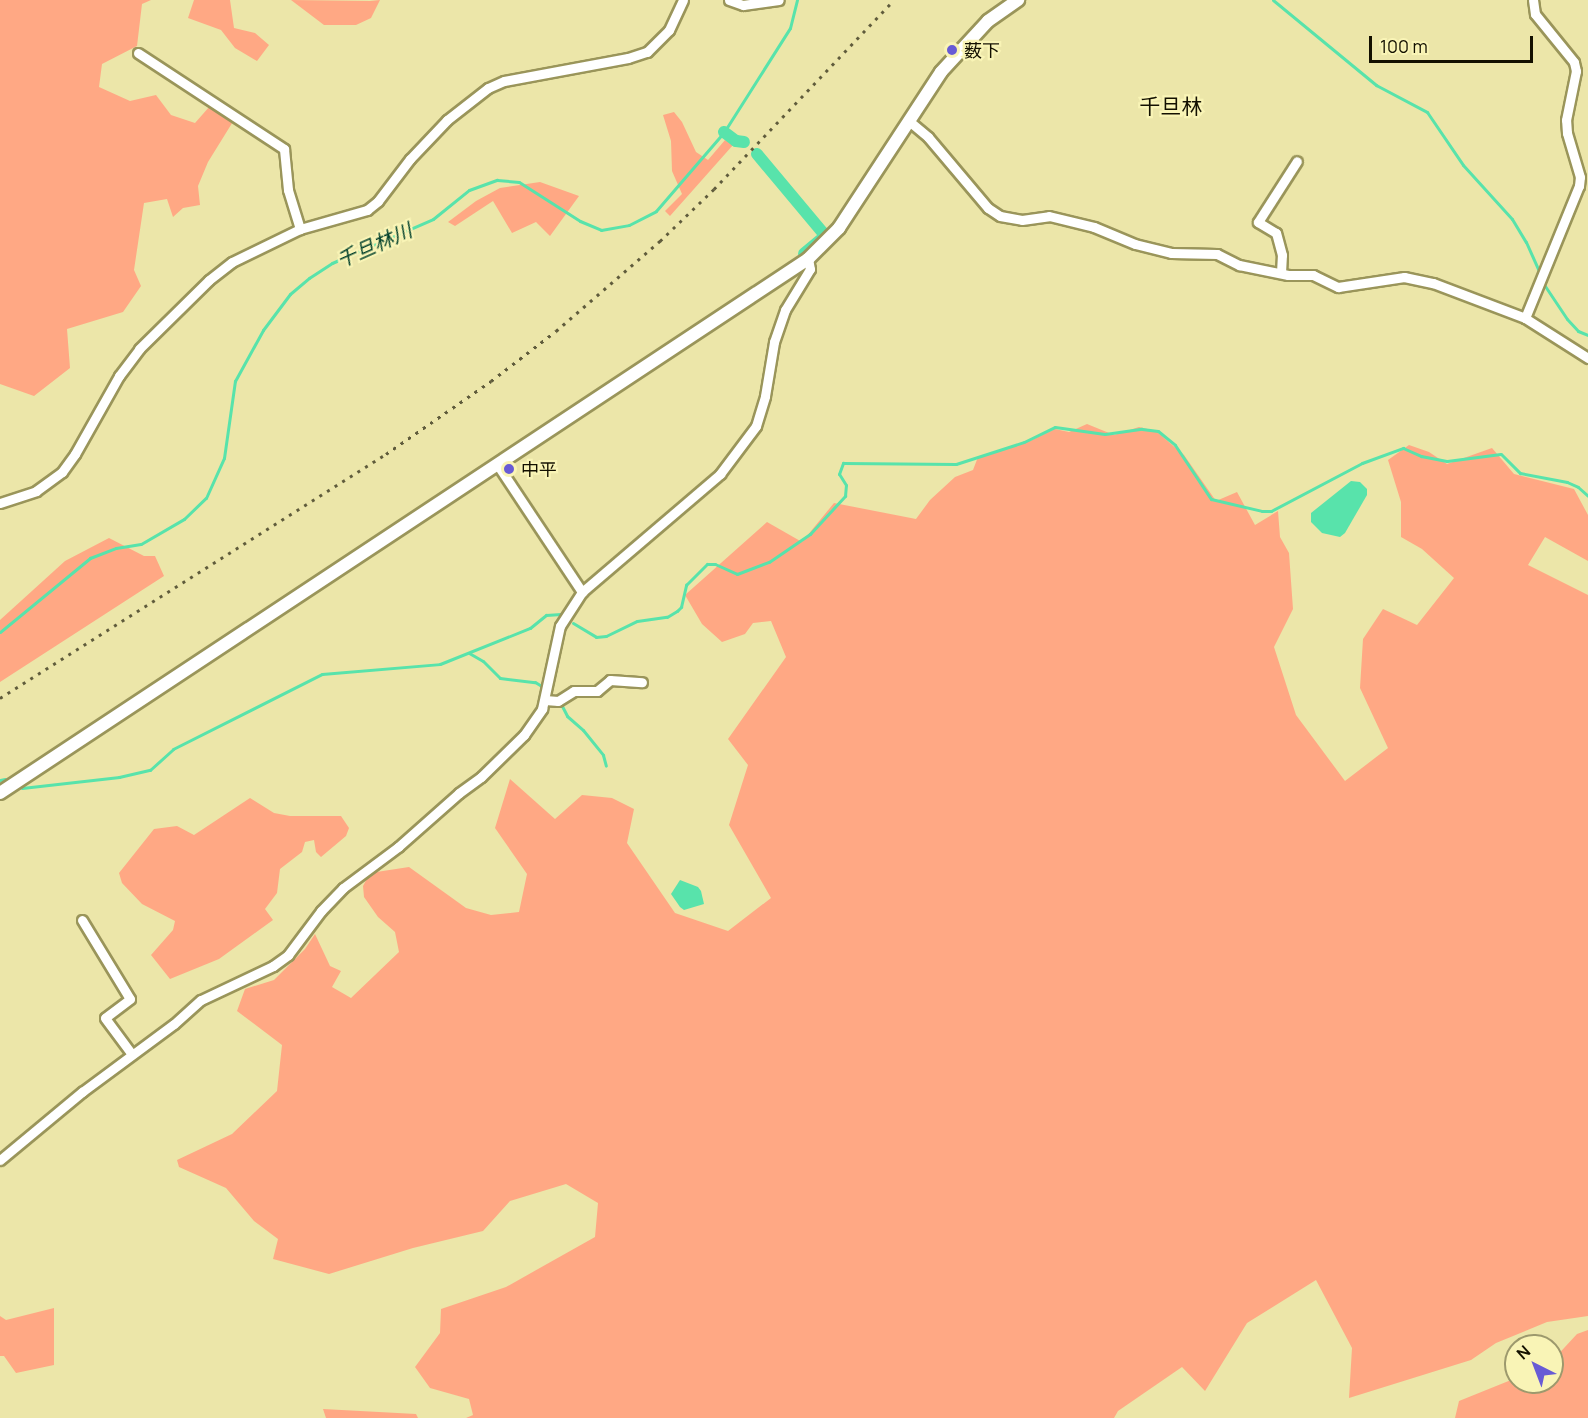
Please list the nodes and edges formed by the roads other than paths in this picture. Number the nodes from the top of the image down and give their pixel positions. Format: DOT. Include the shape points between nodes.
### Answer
graph roads {
  1 [pos="683,0"];
  2 [pos="729,0"];
  3 [pos="779,0"];
  4 [pos="1018,0"];
  5 [pos="1533,0"];
  6 [pos="138,53"];
  7 [pos="909,121"];
  8 [pos="1297,161"];
  9 [pos="300,229"];
  10 [pos="808,259"];
  11 [pos="1281,273"];
  12 [pos="1526,318"];
  13 [pos="1588,358"];
  14 [pos="498,464"];
  15 [pos="0,503"];
  16 [pos="582,592"];
  17 [pos="642,682"];
  18 [pos="545,700"];
  19 [pos="0,793"];
  20 [pos="82,920"];
  21 [pos="131,1053"];
  22 [pos="0,1160"];
  1 -- 9 [label="street" via="669,30 647,52 504,81 488,88 447,120 367,210"];
  2 -- 3 [label="street" via="742,5"];
  4 -- 7 [label="street" via="1001,10 962,46"];
  5 -- 12 [label="street" via="1535,14 1574,62 1567,133 1580,177"];
  6 -- 9 [label="street" via="284,149 288,190"];
  7 -- 10 [label="street" via="839,228"];
  7 -- 11 [label="street" via="928,137 988,208 1000,216 1022,220 1048,216 1171,253 1217,254 1239,265"];
  8 -- 11 [label="street" via="1258,222 1276,233 1282,255"];
  9 -- 15 [label="street" via="239,257 209,280 139,349 62,472 36,491"];
  10 -- 14 [label="street"];
  10 -- 16 [label="street" via="810,269 785,310 774,342 765,396 756,426 747,440 698,495"];
  11 -- 12 [label="street" via="1313,275 1338,287 1413,278"];
  12 -- 13 [label="street"];
  14 -- 16 [label="street"];
  14 -- 19 [label="street"];
  16 -- 18 [label="street" via="560,626"];
  17 -- 18 [label="street" via="610,680 597,691 574,691 558,701"];
  18 -- 21 [label="street" via="537,720 502,759 343,888 288,955 201,1000"];
  20 -- 21 [label="street" via="130,999 105,1018"];
  21 -- 22 [label="street"];
}
